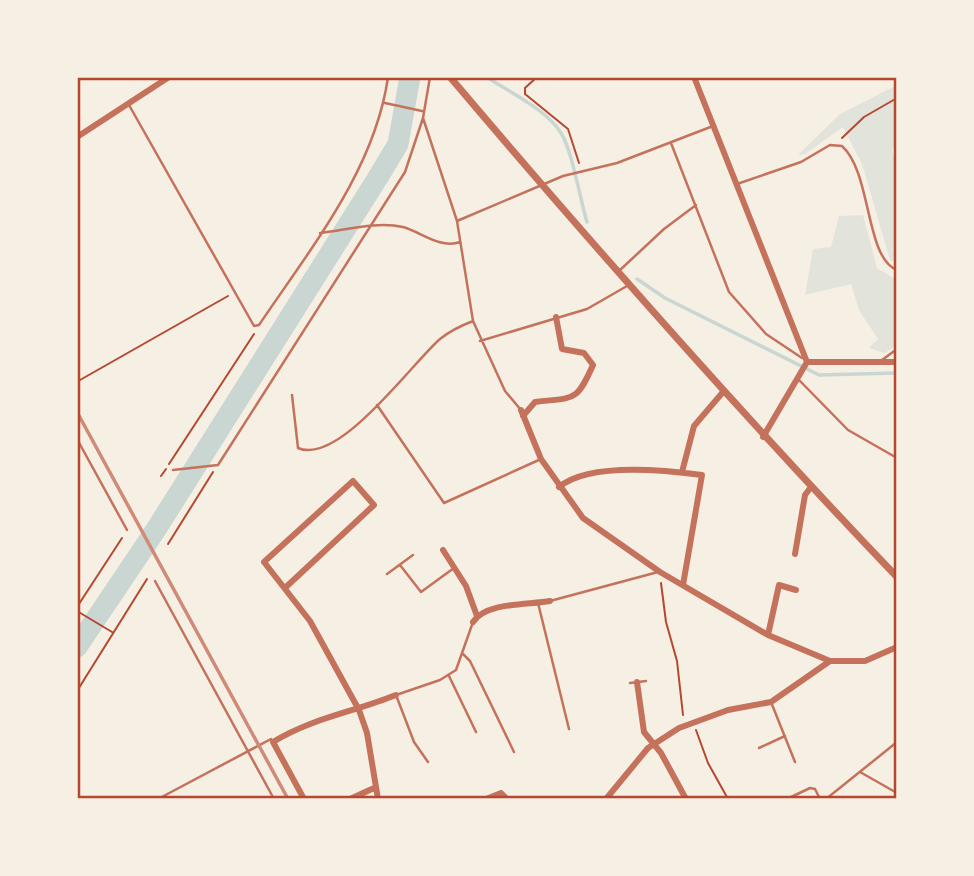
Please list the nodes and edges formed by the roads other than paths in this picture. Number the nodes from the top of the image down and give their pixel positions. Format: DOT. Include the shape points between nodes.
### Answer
graph roads {
  1 [pos="169,77"];
  2 [pos="388,77"];
  3 [pos="430,77"];
  4 [pos="450,77"];
  5 [pos="694,77"];
  6 [pos="387,104"];
  7 [pos="129,105"];
  8 [pos="422,111"];
  9 [pos="423,118"];
  10 [pos="713,126"];
  11 [pos="77,137"];
  12 [pos="671,143"];
  13 [pos="737,184"];
  14 [pos="542,185"];
  15 [pos="696,205"];
  16 [pos="457,221"];
  17 [pos="371,227"];
  18 [pos="320,233"];
  19 [pos="460,242"];
  20 [pos="897,270"];
  21 [pos="617,272"];
  22 [pos="628,285"];
  23 [pos="556,317"];
  24 [pos="472,321"];
  25 [pos="480,341"];
  26 [pos="897,349"];
  27 [pos="807,361"];
  28 [pos="897,362"];
  29 [pos="880,363"];
  30 [pos="800,377"];
  31 [pos="723,392"];
  32 [pos="292,395"];
  33 [pos="377,405"];
  34 [pos="522,413"];
  35 [pos="763,437"];
  36 [pos="77,439"];
  37 [pos="897,458"];
  38 [pos="541,459"];
  39 [pos="173,470"];
  40 [pos="682,472"];
  41 [pos="811,486"];
  42 [pos="559,487"];
  43 [pos="127,530"];
  44 [pos="443,550"];
  45 [pos="794,554"];
  46 [pos="413,555"];
  47 [pos="400,565"];
  48 [pos="454,568"];
  49 [pos="660,572"];
  50 [pos="387,574"];
  51 [pos="897,576"];
  52 [pos="155,580"];
  53 [pos="683,585"];
  54 [pos="286,587"];
  55 [pos="796,590"];
  56 [pos="550,601"];
  57 [pos="538,603"];
  58 [pos="475,619"];
  59 [pos="768,635"];
  60 [pos="897,647"];
  61 [pos="463,654"];
  62 [pos="830,662"];
  63 [pos="449,676"];
  64 [pos="646,681"];
  65 [pos="634,683"];
  66 [pos="396,695"];
  67 [pos="771,702"];
  68 [pos="359,710"];
  69 [pos="569,729"];
  70 [pos="475,732"];
  71 [pos="785,736"];
  72 [pos="271,739"];
  73 [pos="897,742"];
  74 [pos="652,745"];
  75 [pos="759,748"];
  76 [pos="247,750"];
  77 [pos="514,752"];
  78 [pos="428,762"];
  79 [pos="795,762"];
  80 [pos="860,772"];
  81 [pos="374,789"];
  82 [pos="897,793"];
  83 [pos="158,799"];
  84 [pos="274,799"];
  85 [pos="304,799"];
  86 [pos="350,799"];
  87 [pos="378,799"];
  88 [pos="486,799"];
  89 [pos="507,799"];
  90 [pos="606,799"];
  91 [pos="686,799"];
  92 [pos="787,799"];
  93 [pos="820,799"];
  94 [pos="826,799"];
  1 -- 7 [label="street"];
  2 -- 6 [label="lane"];
  3 -- 8 [label="lane"];
  4 -- 14 [label="street"];
  5 -- 10 [label="street"];
  6 -- 8 [label="lane"];
  6 -- 18 [label="lane" via="362,165"];
  7 -- 11 [label="street"];
  7 -- 18 [label="lane" via="254,326"];
  8 -- 9 [label="lane"];
  9 -- 16 [label="lane"];
  9 -- 17 [label="lane" via="405,172"];
  10 -- 12 [label="lane"];
  10 -- 13 [label="street"];
  12 -- 14 [label="lane"];
  12 -- 15 [label="lane"];
  13 -- 20 [label="lane" via="801,162 836,144 847,150 859,169 882,259"];
  13 -- 27 [label="street"];
  14 -- 16 [label="lane"];
  14 -- 21 [label="street"];
  15 -- 21 [label="lane"];
  15 -- 27 [label="lane" via="729,292 766,334"];
  16 -- 19 [label="lane"];
  17 -- 18 [label="lane"];
  17 -- 19 [label="lane" via="400,227 436,242"];
  17 -- 39 [label="lane" via="218,465"];
  19 -- 24 [label="lane"];
  21 -- 22 [label="street"];
  22 -- 23 [label="lane" via="587,309"];
  22 -- 31 [label="street"];
  23 -- 25 [label="lane"];
  23 -- 34 [label="street" via="562,349 584,353 593,365 575,398 535,402"];
  24 -- 25 [label="lane"];
  24 -- 33 [label="lane" via="440,339 404,382"];
  25 -- 34 [label="lane" via="505,391"];
  26 -- 29 [label="lane"];
  27 -- 29 [label="street"];
  27 -- 30 [label="street"];
  28 -- 29 [label="street"];
  30 -- 35 [label="street"];
  30 -- 37 [label="lane" via="848,430"];
  31 -- 35 [label="street"];
  31 -- 40 [label="street" via="694,426"];
  32 -- 33 [label="lane" via="298,447 310,451 331,443"];
  33 -- 38 [label="lane" via="444,503"];
  34 -- 38 [label="street"];
  35 -- 41 [label="street"];
  36 -- 43 [label="lane"];
  38 -- 42 [label="street"];
  40 -- 42 [label="street" via="641,468 569,479"];
  40 -- 53 [label="street" via="702,475"];
  41 -- 45 [label="street" via="805,495"];
  41 -- 51 [label="street"];
  42 -- 49 [label="street" via="583,518"];
  44 -- 48 [label="street"];
  46 -- 47 [label="lane"];
  47 -- 48 [label="lane" via="421,592"];
  47 -- 50 [label="lane"];
  48 -- 58 [label="street" via="466,586"];
  49 -- 53 [label="street"];
  49 -- 56 [label="lane"];
  52 -- 76 [label="lane"];
  53 -- 59 [label="street"];
  54 -- 54 [label="street" via="374,505 352,481 264,562"];
  54 -- 68 [label="street"];
  55 -- 59 [label="street" via="779,585"];
  56 -- 57 [label="street"];
  57 -- 58 [label="street" via="488,610"];
  57 -- 69 [label="lane"];
  58 -- 61 [label="lane"];
  59 -- 62 [label="street"];
  60 -- 62 [label="street" via="865,661"];
  61 -- 63 [label="lane"];
  61 -- 77 [label="lane"];
  62 -- 67 [label="street"];
  63 -- 66 [label="lane"];
  63 -- 70 [label="lane"];
  64 -- 65 [label="lane"];
  65 -- 74 [label="street" via="644,732"];
  66 -- 68 [label="street"];
  66 -- 78 [label="lane" via="414,742"];
  67 -- 71 [label="lane"];
  67 -- 74 [label="street" via="728,710 679,728"];
  68 -- 81 [label="street" via="367,733"];
  68 -- 85 [label="street" via="310,722 273,743"];
  71 -- 75 [label="lane"];
  71 -- 79 [label="lane"];
  72 -- 76 [label="lane"];
  73 -- 80 [label="lane"];
  74 -- 90 [label="street"];
  74 -- 91 [label="street"];
  76 -- 83 [label="lane"];
  76 -- 84 [label="lane"];
  80 -- 82 [label="lane"];
  80 -- 94 [label="lane"];
  81 -- 86 [label="street"];
  81 -- 87 [label="street"];
  88 -- 89 [label="street" via="502,793"];
  92 -- 93 [label="lane" via="810,788"];
}
